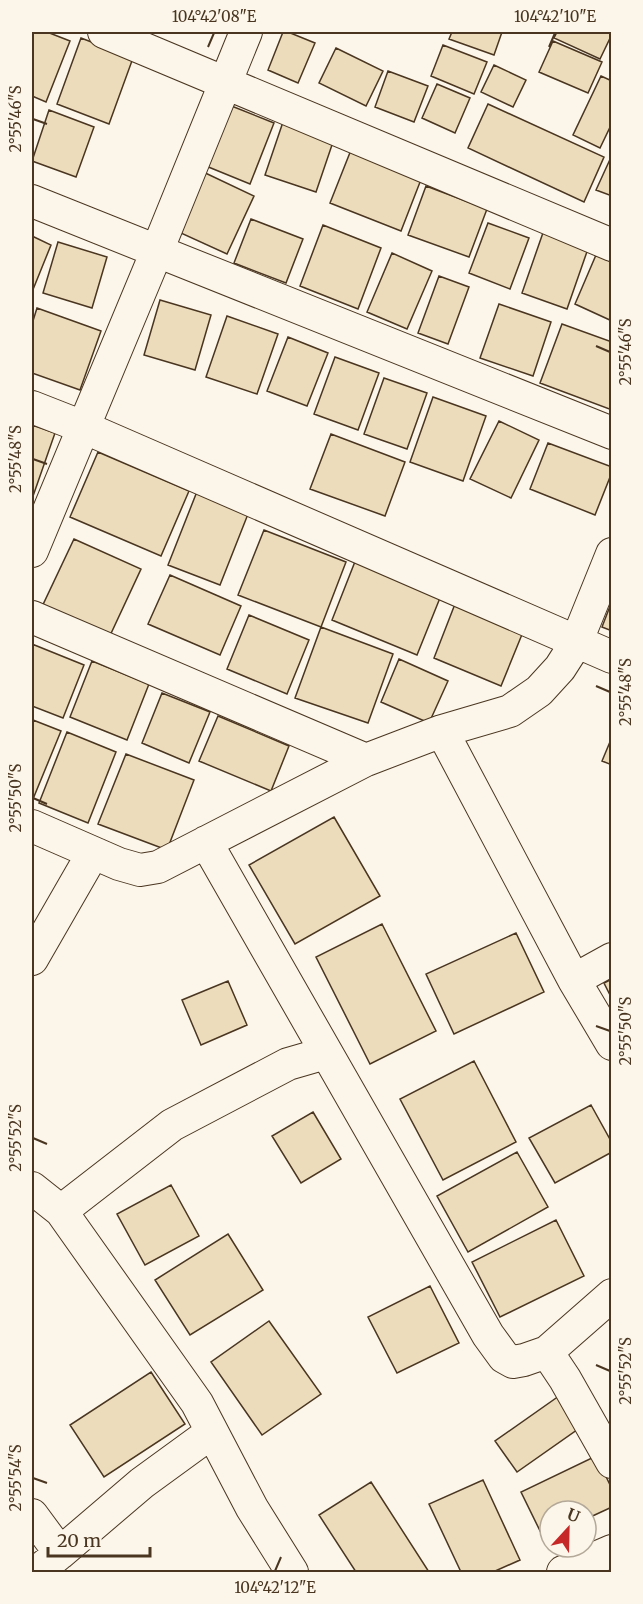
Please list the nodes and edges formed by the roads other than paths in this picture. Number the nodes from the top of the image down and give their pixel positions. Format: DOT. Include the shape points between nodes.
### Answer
graph roads {
  1 [pos="104,32"];
  2 [pos="246,32"];
  3 [pos="225,82"];
  4 [pos="32,201"];
  5 [pos="612,245"];
  6 [pos="157,251"];
  7 [pos="32,407"];
  8 [pos="83,427"];
  9 [pos="612,433"];
  10 [pos="32,550"];
  11 [pos="612,554"];
  12 [pos="32,617"];
  13 [pos="576,643"];
  14 [pos="612,657"];
  15 [pos="442,731"];
  16 [pos="366,760"];
  17 [pos="32,826"];
  18 [pos="206,842"];
  19 [pos="93,853"];
  20 [pos="32,959"];
  21 [pos="612,959"];
  22 [pos="574,980"];
  23 [pos="612,1044"];
  24 [pos="326,1053"];
  25 [pos="32,1188"];
  26 [pos="61,1211"];
  27 [pos="612,1295"];
  28 [pos="547,1352"];
  29 [pos="212,1432"];
  30 [pos="612,1462"];
  31 [pos="32,1515"];
  32 [pos="612,1551"];
  33 [pos="49,1563"];
  34 [pos="292,1572"];
  35 [pos="562,1572"];
  1 -- 3 [label="street"];
  2 -- 3 [label="street"];
  3 -- 5 [label="street"];
  3 -- 6 [label="street"];
  4 -- 6 [label="street"];
  6 -- 8 [label="street"];
  6 -- 9 [label="street"];
  7 -- 8 [label="street"];
  8 -- 10 [label="street"];
  8 -- 13 [label="street"];
  11 -- 13 [label="street"];
  12 -- 16 [label="street"];
  13 -- 14 [label="street"];
  13 -- 15 [label="street" via="539,691 510,711"];
  15 -- 16 [label="street"];
  15 -- 22 [label="street"];
  16 -- 18 [label="street"];
  17 -- 19 [label="street"];
  18 -- 19 [label="street" via="158,867 140,870"];
  18 -- 24 [label="street"];
  19 -- 20 [label="street"];
  21 -- 22 [label="street"];
  22 -- 23 [label="street"];
  24 -- 26 [label="street" via="288,1064 172,1125"];
  24 -- 28 [label="street" via="504,1357 513,1362"];
  25 -- 26 [label="street"];
  26 -- 29 [label="street" via="197,1403"];
  27 -- 28 [label="street"];
  28 -- 30 [label="street"];
  29 -- 33 [label="street" via="142,1483"];
  29 -- 34 [label="street"];
  31 -- 33 [label="street"];
  32 -- 35 [label="street"];
}
